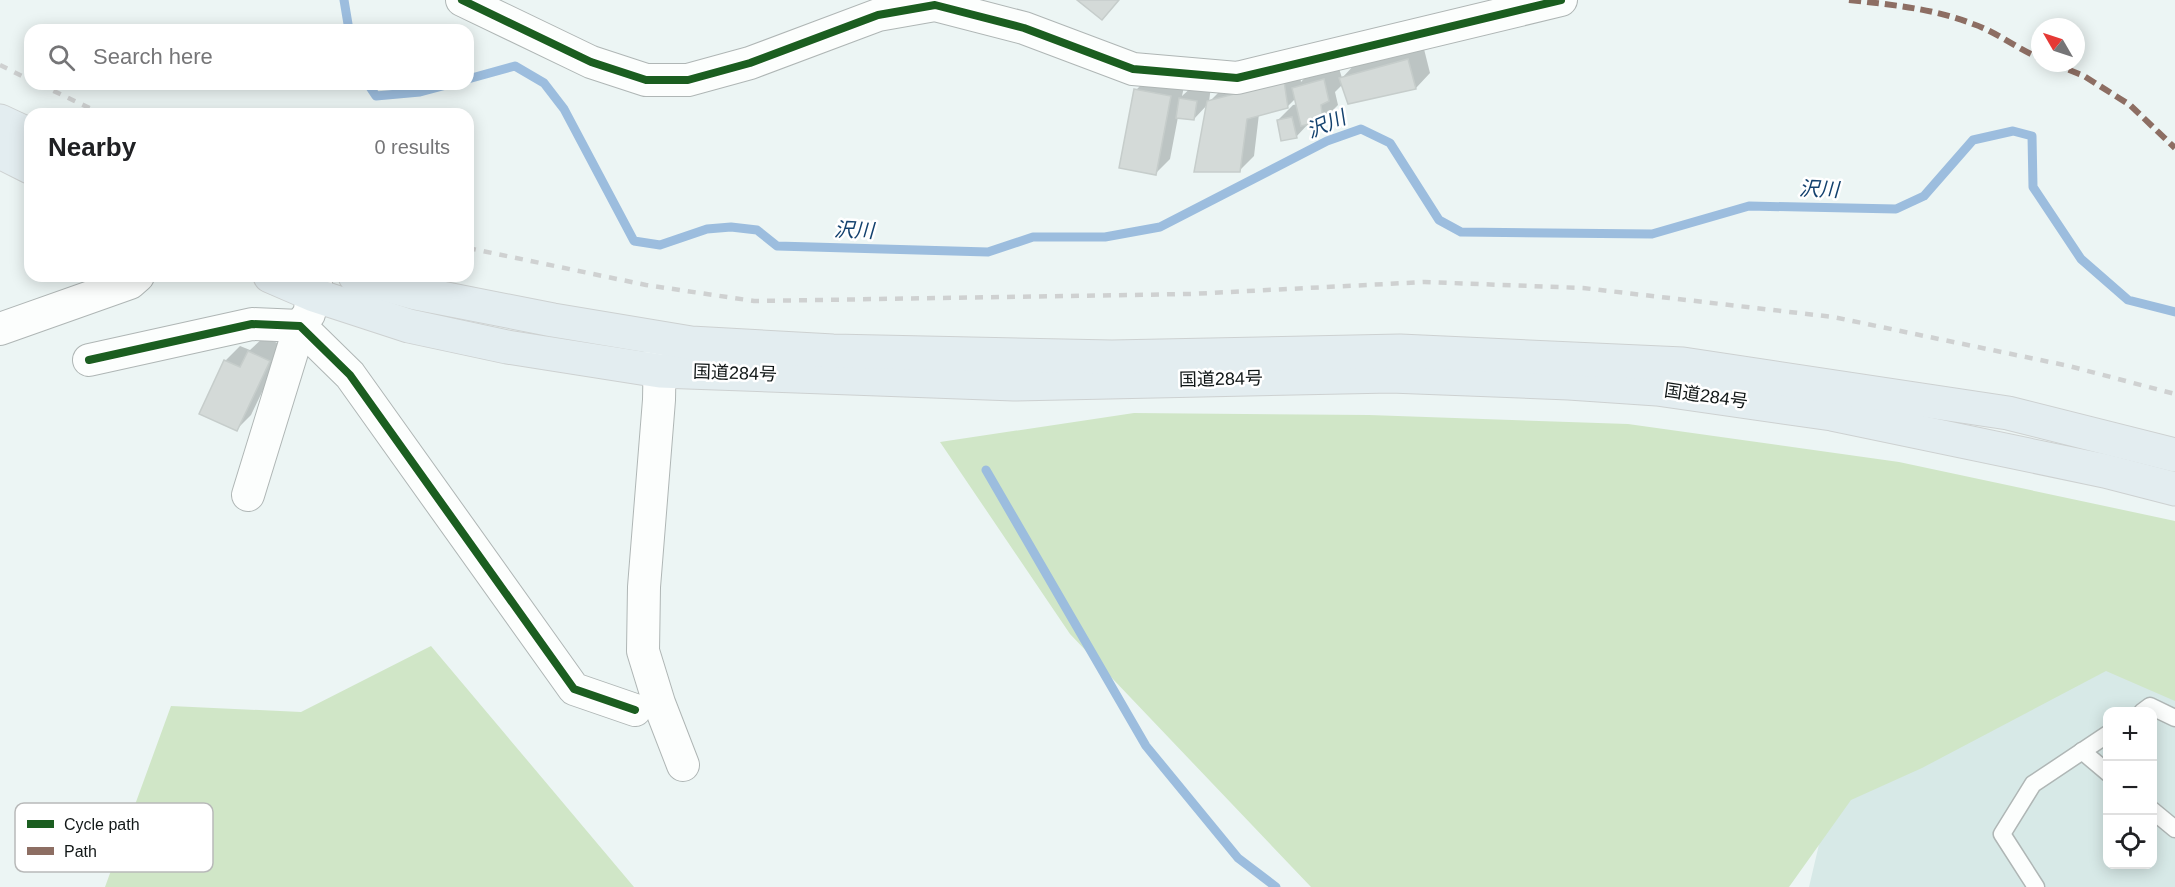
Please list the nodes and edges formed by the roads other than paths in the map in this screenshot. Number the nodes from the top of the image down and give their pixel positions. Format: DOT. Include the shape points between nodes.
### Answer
graph roads {
  1 [pos="462,0"];
  2 [pos="1562,0"];
  3 [pos="0,121"];
  4 [pos="24,132"];
  5 [pos="0,153"];
  6 [pos="24,164"];
  7 [pos="131,282"];
  8 [pos="300,282"];
  9 [pos="377,282"];
  10 [pos="315,285"];
  11 [pos="300,326"];
  12 [pos="0,329"];
  13 [pos="660,338"];
  14 [pos="89,360"];
  15 [pos="660,371"];
  16 [pos="2175,455"];
  17 [pos="2175,489"];
  18 [pos="248,495"];
  19 [pos="2157,709"];
  20 [pos="635,710"];
  21 [pos="2175,717"];
  22 [pos="2103,737"];
  23 [pos="2082,751"];
  24 [pos="683,765"];
  25 [pos="2103,769"];
  26 [pos="2157,814"];
  27 [pos="2175,829"];
  28 [pos="2036,887"];
  1 -- 2 [label="street" via="591,62 646,80 688,80 750,63 878,15 935,4 1024,28 1133,69 1237,78"];
  3 -- 4 [label="highway"];
  5 -- 6 [label="highway"];
  7 -- 12 [label="street"];
  8 -- 10 [label="highway, 国道284号"];
  9 -- 13 [label="highway, 国道284号" via="416,293"];
  10 -- 11 [label="street" via="309,314"];
  10 -- 15 [label="highway, 国道284号" via="409,326 507,347"];
  11 -- 14 [label="street" via="252,324"];
  11 -- 18 [label="street"];
  11 -- 20 [label="street" via="350,375 574,689"];
  13 -- 15 [label="street"];
  13 -- 16 [label="highway, 国道284号" via="833,351 1112,357 1400,351 1683,364 2008,413"];
  15 -- 17 [label="highway, 国道284号" via="1014,384 1391,376 1657,389 1832,414"];
  15 -- 24 [label="street" via="643,651 658,703"];
  19 -- 21 [label="lane"];
  22 -- 23 [label="lane"];
  23 -- 25 [label="lane"];
  23 -- 28 [label="lane" via="2033,784 2002,834"];
  26 -- 27 [label="lane"];
}
